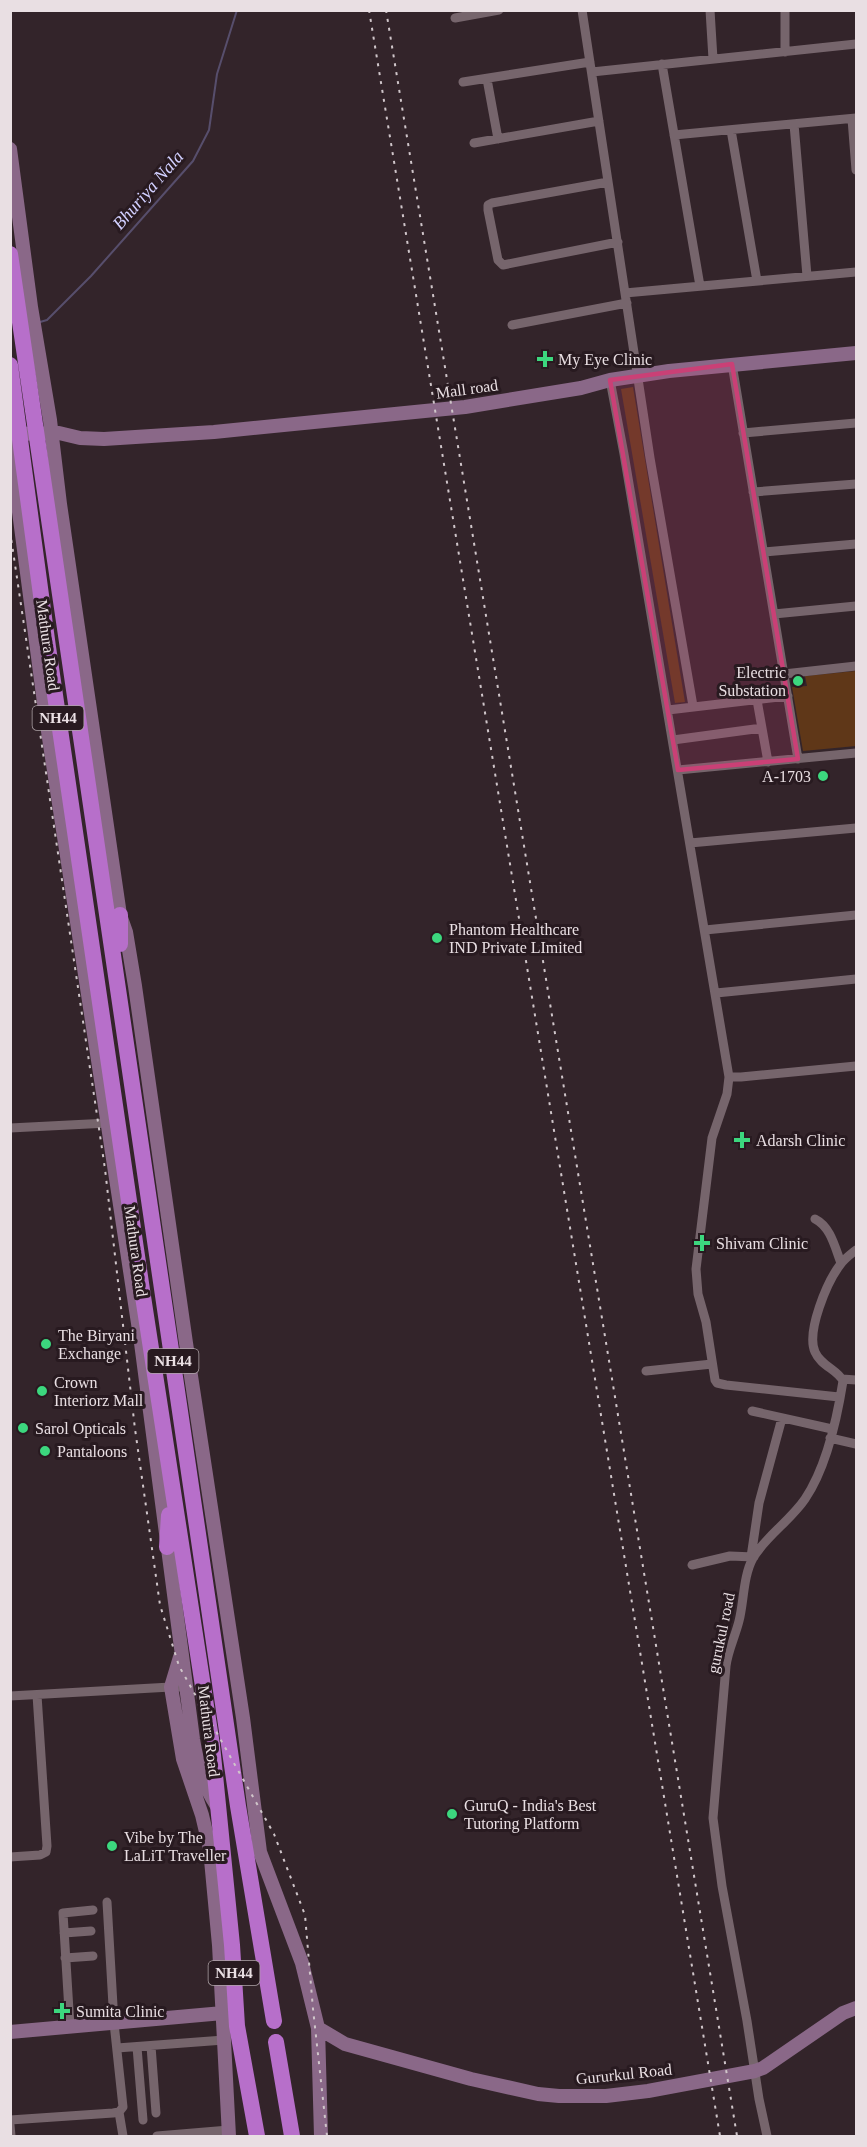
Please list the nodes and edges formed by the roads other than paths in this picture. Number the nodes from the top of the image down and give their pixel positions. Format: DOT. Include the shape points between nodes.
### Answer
graph roads {
  1 [pos="499,10"];
  2 [pos="582,10"];
  3 [pos="710,10"];
  4 [pos="785,10"];
  5 [pos="455,18"];
  6 [pos="856,44"];
  7 [pos="785,52"];
  8 [pos="713,59"];
  9 [pos="662,64"];
  10 [pos="591,67"];
  11 [pos="487,79"];
  12 [pos="463,82"];
  13 [pos="854,118"];
  14 [pos="599,121"];
  15 [pos="794,124"];
  16 [pos="731,130"];
  17 [pos="674,135"];
  18 [pos="498,139"];
  19 [pos="474,143"];
  20 [pos="10,149"];
  21 [pos="856,170"];
  22 [pos="608,182"];
  23 [pos="618,242"];
  24 [pos="10,254"];
  25 [pos="856,272"];
  26 [pos="807,276"];
  27 [pos="757,281"];
  28 [pos="700,286"];
  29 [pos="625,293"];
  30 [pos="627,303"];
  31 [pos="512,325"];
  32 [pos="856,353"];
  33 [pos="732,364"];
  34 [pos="10,365"];
  35 [pos="638,375"];
  36 [pos="610,380"];
  37 [pos="46,396"];
  38 [pos="10,410"];
  39 [pos="856,423"];
  40 [pos="744,433"];
  41 [pos="10,434"];
  42 [pos="54,438"];
  43 [pos="10,443"];
  44 [pos="856,484"];
  45 [pos="10,488"];
  46 [pos="753,492"];
  47 [pos="60,504"];
  48 [pos="20,512"];
  49 [pos="856,544"];
  50 [pos="764,552"];
  51 [pos="28,577"];
  52 [pos="856,606"];
  53 [pos="774,614"];
  54 [pos="78,631"];
  55 [pos="856,666"];
  56 [pos="784,674"];
  57 [pos="788,696"];
  58 [pos="757,700"];
  59 [pos="693,706"];
  60 [pos="668,710"];
  61 [pos="762,728"];
  62 [pos="673,740"];
  63 [pos="856,753"];
  64 [pos="798,759"];
  65 [pos="768,762"];
  66 [pos="678,770"];
  67 [pos="856,828"];
  68 [pos="690,843"];
  69 [pos="74,909"];
  70 [pos="856,915"];
  71 [pos="113,916"];
  72 [pos="705,930"];
  73 [pos="96,975"];
  74 [pos="856,979"];
  75 [pos="716,993"];
  76 [pos="856,1066"];
  77 [pos="729,1077"];
  78 [pos="108,1123"];
  79 [pos="10,1128"];
  80 [pos="815,1219"];
  81 [pos="856,1250"];
  82 [pos="841,1263"];
  83 [pos="712,1364"];
  84 [pos="646,1371"];
  85 [pos="843,1379"];
  86 [pos="856,1380"];
  87 [pos="839,1398"];
  88 [pos="752,1411"];
  89 [pos="782,1418"];
  90 [pos="831,1433"];
  91 [pos="856,1444"];
  92 [pos="171,1485"];
  93 [pos="167,1547"];
  94 [pos="753,1557"];
  95 [pos="692,1565"];
  96 [pos="182,1652"];
  97 [pos="171,1687"];
  98 [pos="187,1688"];
  99 [pos="37,1695"];
  100 [pos="10,1696"];
  101 [pos="219,1808"];
  102 [pos="243,1835"];
  103 [pos="260,1852"];
  104 [pos="10,1857"];
  105 [pos="106,1902"];
  106 [pos="93,1910"];
  107 [pos="91,1931"];
  108 [pos="64,1933"];
  109 [pos="93,1956"];
  110 [pos="65,1958"];
  111 [pos="856,2008"];
  112 [pos="223,2013"];
  113 [pos="274,2021"];
  114 [pos="114,2023"];
  115 [pos="70,2027"];
  116 [pos="318,2028"];
  117 [pos="10,2031"];
  118 [pos="224,2040"];
  119 [pos="276,2042"];
  120 [pos="345,2044"];
  121 [pos="151,2046"];
  122 [pos="137,2047"];
  123 [pos="117,2048"];
  124 [pos="320,2064"];
  125 [pos="755,2071"];
  126 [pos="119,2112"];
  127 [pos="156,2114"];
  128 [pos="10,2120"];
  129 [pos="143,2120"];
  130 [pos="10,2125"];
  131 [pos="229,2133"];
  132 [pos="12,2136"];
  133 [pos="123,2136"];
  134 [pos="157,2136"];
  135 [pos="257,2136"];
  136 [pos="292,2136"];
  137 [pos="321,2136"];
  138 [pos="767,2136"];
  1 -- 5 [label="street"];
  2 -- 10 [label="street"];
  3 -- 8 [label="street"];
  4 -- 7 [label="street"];
  6 -- 7 [label="street"];
  7 -- 8 [label="street"];
  8 -- 9 [label="street"];
  9 -- 10 [label="street"];
  9 -- 17 [label="street"];
  10 -- 11 [label="street"];
  10 -- 14 [label="street"];
  11 -- 12 [label="street"];
  11 -- 18 [label="street"];
  13 -- 15 [label="street"];
  13 -- 21 [label="street"];
  14 -- 18 [label="street"];
  14 -- 22 [label="street"];
  15 -- 16 [label="street"];
  15 -- 26 [label="street"];
  16 -- 17 [label="street"];
  16 -- 27 [label="street"];
  17 -- 28 [label="street"];
  18 -- 19 [label="street"];
  20 -- 37 [label="main road"];
  22 -- 23 [label="street"];
  22 -- 23 [label="street" via="492,202 488,210 502,265"];
  23 -- 29 [label="street"];
  24 -- 71 [label="highway, Mathura Road / NH44"];
  25 -- 26 [label="street"];
  26 -- 27 [label="street"];
  27 -- 28 [label="street"];
  28 -- 29 [label="street"];
  29 -- 30 [label="street"];
  30 -- 31 [label="street"];
  30 -- 35 [label="street"];
  32 -- 33 [label="main road, Mall road"];
  33 -- 35 [label="main road, Mall road"];
  33 -- 40 [label="street"];
  34 -- 73 [label="highway, Mathura Road / NH44"];
  35 -- 36 [label="main road, Mall road"];
  35 -- 59 [label="street"];
  36 -- 42 [label="main road, Mall road" via="465,407 214,432 75,441"];
  36 -- 60 [label="street"];
  37 -- 38 [label="main road" via="38,414 21,416"];
  37 -- 42 [label="main road"];
  39 -- 40 [label="street"];
  40 -- 46 [label="street"];
  41 -- 42 [label="main road, Mall road"];
  42 -- 43 [label="main road, Mall road"];
  42 -- 47 [label="main road"];
  42 -- 54 [label="main road" via="75,564"];
  43 -- 48 [label="main road"];
  44 -- 46 [label="street"];
  45 -- 51 [label="main road" via="19,552"];
  46 -- 50 [label="street"];
  47 -- 48 [label="main road" via="48,489 38,488 25,496"];
  47 -- 54 [label="main road"];
  48 -- 51 [label="main road"];
  49 -- 50 [label="street"];
  50 -- 53 [label="street"];
  51 -- 69 [label="main road"];
  52 -- 53 [label="street"];
  53 -- 56 [label="street"];
  54 -- 71 [label="main road"];
  55 -- 56 [label="street"];
  56 -- 57 [label="street"];
  57 -- 58 [label="street"];
  57 -- 64 [label="street"];
  58 -- 59 [label="street"];
  58 -- 61 [label="street"];
  59 -- 60 [label="street"];
  60 -- 62 [label="street"];
  61 -- 62 [label="street"];
  61 -- 65 [label="street"];
  62 -- 66 [label="street"];
  63 -- 64 [label="street"];
  64 -- 65 [label="street"];
  65 -- 66 [label="street"];
  66 -- 68 [label="street"];
  67 -- 68 [label="street"];
  68 -- 72 [label="street"];
  69 -- 73 [label="highway"];
  69 -- 78 [label="main road"];
  70 -- 72 [label="street"];
  71 -- 102 [label="highway, Mathura Road / NH44" via="118,992"];
  71 -- 103 [label="main road" via="126,932 135,986"];
  72 -- 75 [label="street"];
  73 -- 92 [label="highway, Mathura Road / NH44"];
  74 -- 75 [label="street"];
  75 -- 77 [label="street"];
  76 -- 77 [label="street"];
  77 -- 83 [label="street" via="710,1149 696,1269"];
  78 -- 79 [label="street"];
  78 -- 93 [label="main road"];
  80 -- 82 [label="street" via="829,1233"];
  81 -- 82 [label="street"];
  82 -- 85 [label="street" via="823,1297 812,1339 821,1362"];
  83 -- 84 [label="street"];
  83 -- 87 [label="street" via="717,1383"];
  85 -- 86 [label="street"];
  85 -- 87 [label="street, gurukul road"];
  87 -- 90 [label="street, gurukul road"];
  88 -- 89 [label="street"];
  89 -- 90 [label="street"];
  89 -- 94 [label="street" via="759,1503"];
  90 -- 91 [label="street"];
  90 -- 94 [label="street, gurukul road" via="822,1466 805,1500"];
  92 -- 93 [label="highway"];
  92 -- 101 [label="highway, Mathura Road / NH44"];
  93 -- 96 [label="main road"];
  94 -- 95 [label="street" via="723,1557"];
  94 -- 125 [label="street, gurukul road" via="728,1655 713,1818"];
  96 -- 97 [label="main road, Mathura Road"];
  96 -- 98 [label="main road"];
  97 -- 98 [label="street"];
  97 -- 99 [label="street"];
  97 -- 112 [label="main road, Mathura Road" via="183,1759 210,1849"];
  98 -- 101 [label="main road" via="197,1763"];
  99 -- 100 [label="street"];
  99 -- 104 [label="street" via="47,1846 40,1855"];
  101 -- 135 [label="highway, Mathura Road / NH44" via="237,2026"];
  102 -- 103 [label="main road"];
  102 -- 113 [label="highway, Mathura Road / NH44"];
  103 -- 116 [label="main road" via="302,1963"];
  105 -- 114 [label="street"];
  106 -- 108 [label="street" via="63,1913"];
  107 -- 108 [label="street"];
  108 -- 110 [label="street"];
  109 -- 110 [label="street"];
  110 -- 115 [label="street"];
  111 -- 125 [label="main road, Gururkul Road"];
  112 -- 114 [label="main road"];
  112 -- 118 [label="main road, Mathura Road"];
  114 -- 115 [label="main road"];
  114 -- 123 [label="street"];
  115 -- 117 [label="main road"];
  116 -- 120 [label="main road, Gururkul Road"];
  116 -- 124 [label="main road"];
  118 -- 121 [label="street"];
  118 -- 131 [label="main road, Mathura Road"];
  119 -- 136 [label="highway"];
  120 -- 124 [label="main road"];
  120 -- 125 [label="main road, Gururkul Road" via="471,2079 538,2094 575,2097 648,2091"];
  121 -- 122 [label="street"];
  121 -- 127 [label="street"];
  122 -- 123 [label="street"];
  122 -- 129 [label="street"];
  123 -- 126 [label="street" via="123,2107"];
  124 -- 137 [label="main road"];
  125 -- 138 [label="street, gurukul road"];
  126 -- 128 [label="street"];
  126 -- 133 [label="street"];
  130 -- 132 [label="street"];
  131 -- 134 [label="street"];
}
